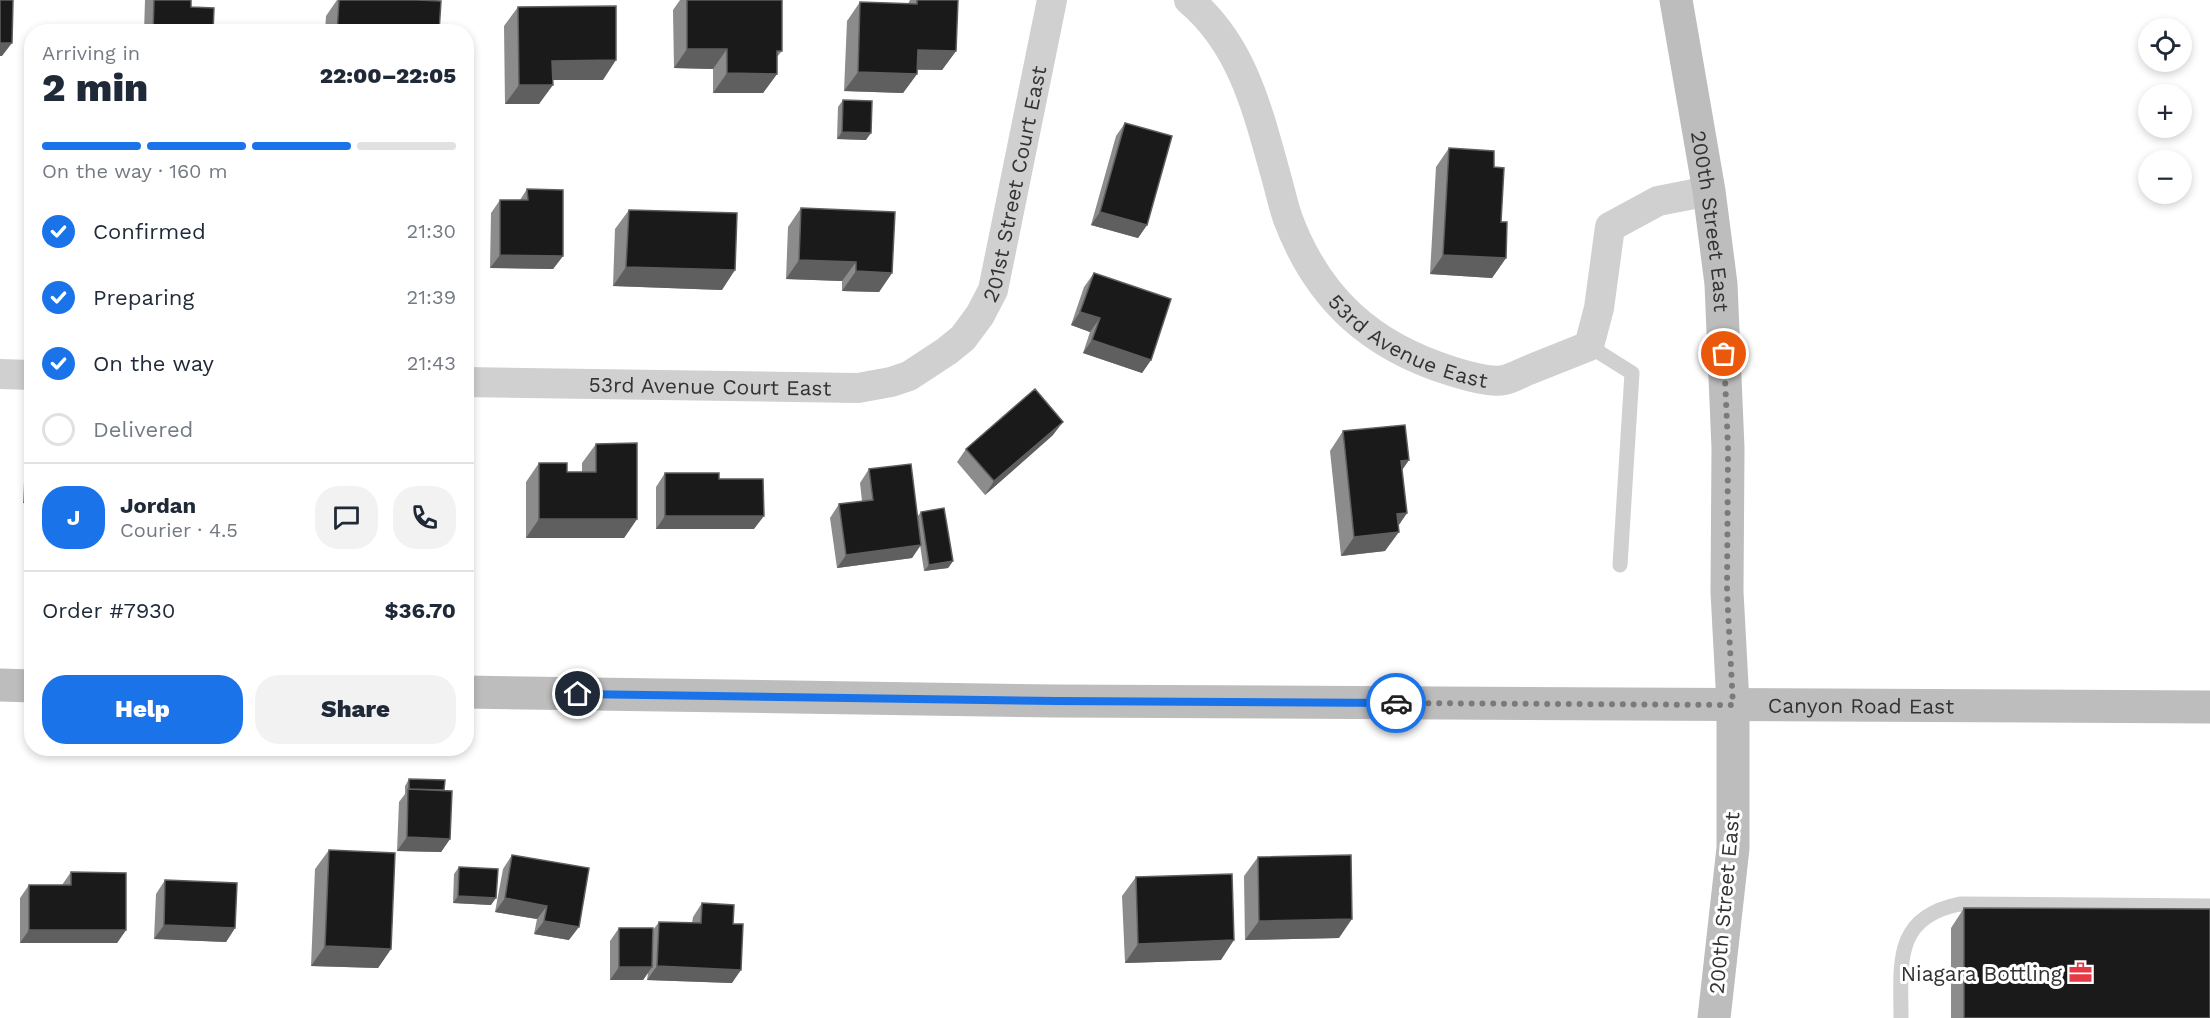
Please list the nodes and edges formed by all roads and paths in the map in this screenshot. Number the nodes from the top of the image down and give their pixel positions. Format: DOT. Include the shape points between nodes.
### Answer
graph roads {
  1 [pos="1052,0"];
  2 [pos="1189,0"];
  3 [pos="1676,0"];
  4 [pos="1709,191"];
  5 [pos="1588,346"];
  6 [pos="947,351"];
  7 [pos="0,374"];
  8 [pos="24,375"];
  9 [pos="474,382"];
  10 [pos="1620,565"];
  11 [pos="0,685"];
  12 [pos="24,686"];
  13 [pos="474,692"];
  14 [pos="1733,705"];
  15 [pos="2210,707"];
  16 [pos="2210,906"];
  17 [pos="1714,1018"];
  18 [pos="1901,1018"];
  1 -- 6 [label="street, 201st Street Court East" via="993,290 963,338"];
  2 -- 5 [label="street, 53rd Avenue East" via="1232,49 1256,102 1288,219 1308,260 1341,308 1394,348 1469,376 1502,380"];
  3 -- 4 [label="main road, 200th Street East"];
  4 -- 5 [label="street" via="1658,201 1610,227 1599,308"];
  4 -- 14 [label="main road, 200th Street East" via="1721,284"];
  5 -- 10 [label="lane" via="1632,373"];
  6 -- 9 [label="street, 53rd Avenue Court East" via="909,376 858,388"];
  7 -- 8 [label="street"];
  11 -- 12 [label="main road"];
  13 -- 14 [label="main road, Canyon Road East"];
  14 -- 15 [label="main road, Canyon Road East"];
  14 -- 17 [label="main road, 200th Street East" via="1733,848"];
  16 -- 18 [label="lane" via="1960,904 1940,908 1920,920 1908,938 1901,971"];
}
